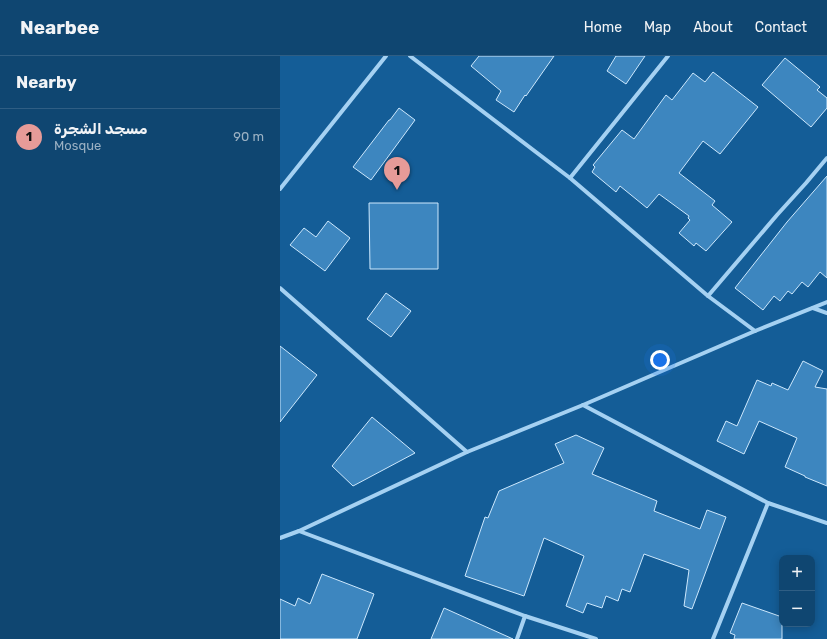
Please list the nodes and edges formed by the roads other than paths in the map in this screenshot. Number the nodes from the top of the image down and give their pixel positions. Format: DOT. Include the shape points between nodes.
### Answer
graph roads {
  1 [pos="386,56"];
  2 [pos="410,56"];
  3 [pos="668,56"];
  4 [pos="827,158"];
  5 [pos="570,178"];
  6 [pos="280,189"];
  7 [pos="280,288"];
  8 [pos="708,296"];
  9 [pos="827,302"];
  10 [pos="814,308"];
  11 [pos="827,313"];
  12 [pos="755,331"];
  13 [pos="583,405"];
  14 [pos="468,452"];
  15 [pos="768,503"];
  16 [pos="827,523"];
  17 [pos="299,531"];
  18 [pos="281,537"];
  19 [pos="525,616"];
  20 [pos="517,639"];
  21 [pos="596,639"];
  22 [pos="713,639"];
  1 -- 6 [label="street"];
  2 -- 5 [label="street"];
  3 -- 5 [label="street"];
  4 -- 8 [label="street"];
  5 -- 8 [label="street"];
  7 -- 14 [label="street"];
  8 -- 12 [label="street"];
  9 -- 10 [label="street"];
  10 -- 11 [label="street"];
  10 -- 12 [label="street"];
  12 -- 13 [label="street"];
  13 -- 14 [label="street"];
  13 -- 15 [label="street"];
  14 -- 17 [label="street"];
  15 -- 16 [label="street"];
  15 -- 22 [label="street"];
  17 -- 18 [label="street"];
  17 -- 19 [label="street"];
  19 -- 20 [label="street"];
  19 -- 21 [label="street"];
}
